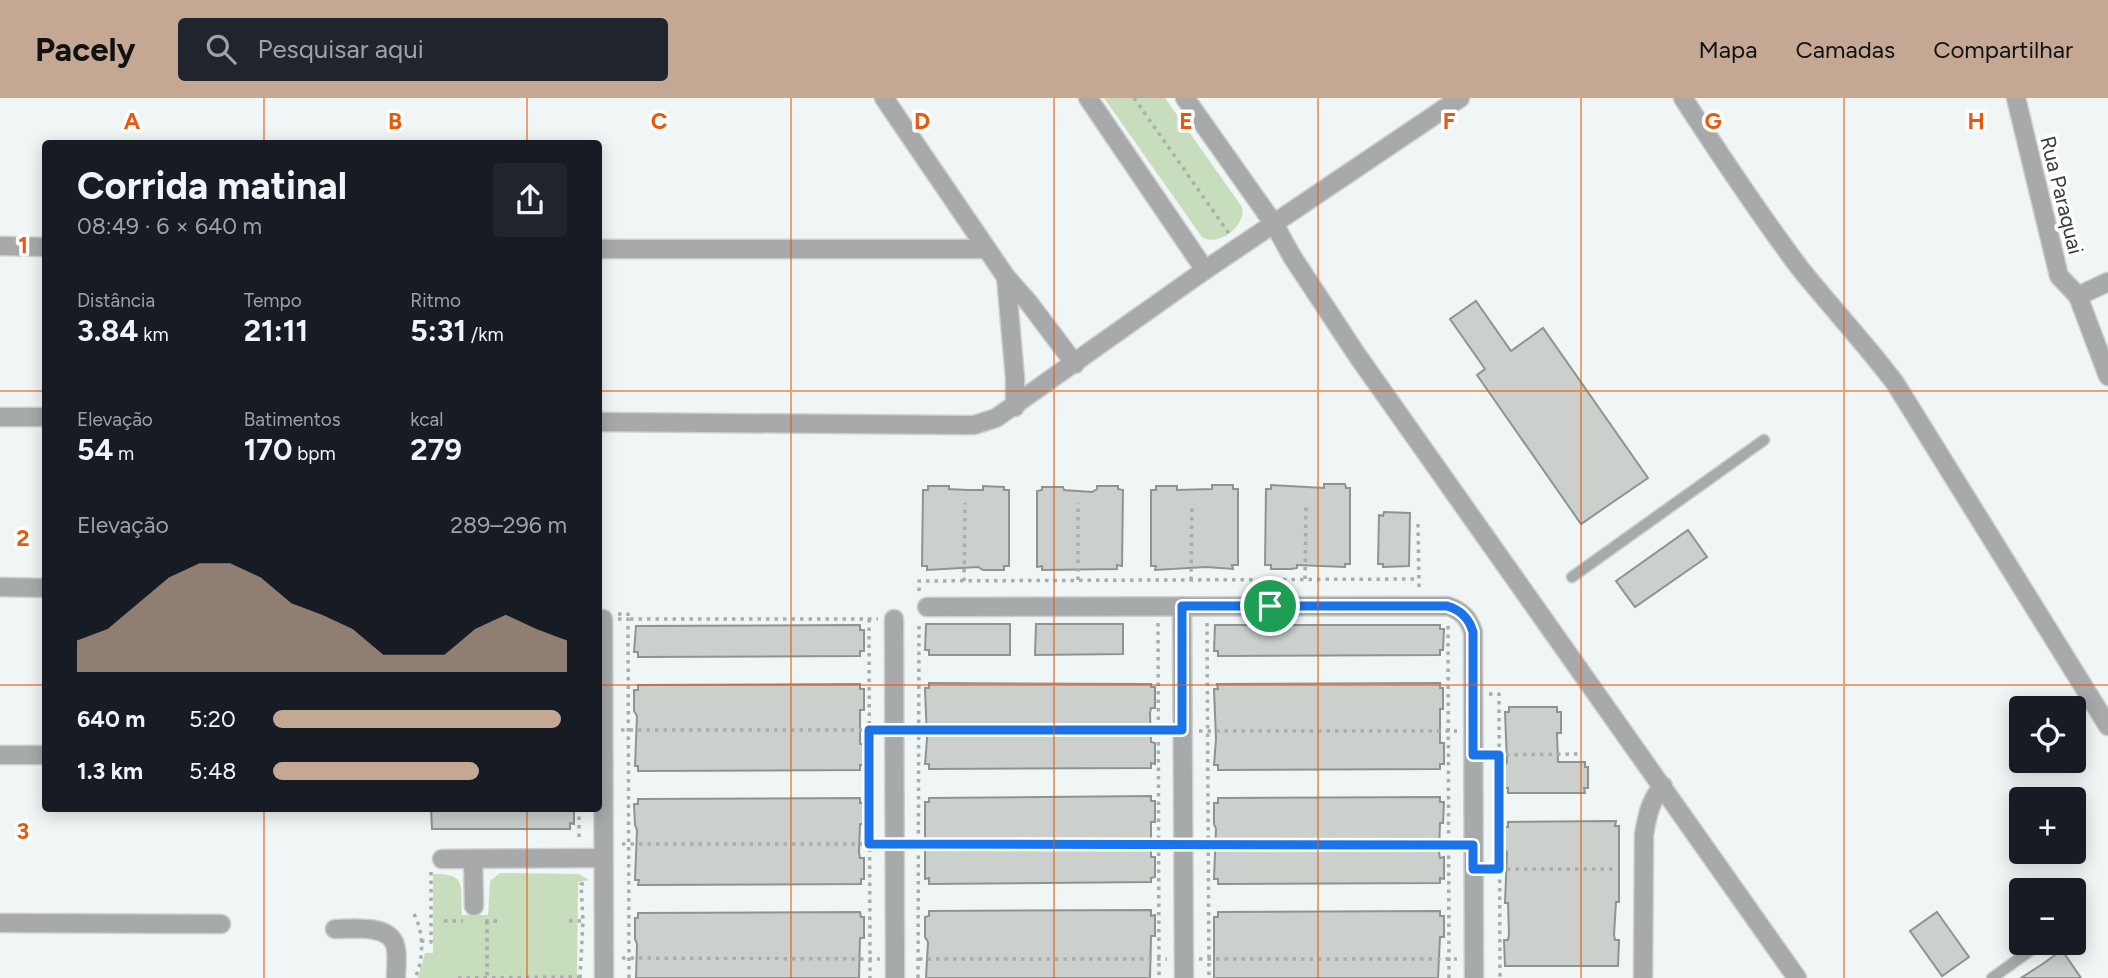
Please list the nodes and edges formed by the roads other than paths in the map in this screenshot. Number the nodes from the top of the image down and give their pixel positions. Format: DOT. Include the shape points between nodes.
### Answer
graph roads {
  1 [pos="884,98"];
  2 [pos="1088,98"];
  3 [pos="1185,98"];
  4 [pos="1460,98"];
  5 [pos="1683,98"];
  6 [pos="2016,98"];
  7 [pos="1273,224"];
  8 [pos="0,247"];
  9 [pos="42,247"];
  10 [pos="602,249"];
  11 [pos="987,249"];
  12 [pos="1205,270"];
  13 [pos="1006,277"];
  14 [pos="2108,282"];
  15 [pos="2078,296"];
  16 [pos="1075,364"];
  17 [pos="2108,376"];
  18 [pos="1015,407"];
  19 [pos="0,417"];
  20 [pos="42,417"];
  21 [pos="602,422"];
  22 [pos="1764,440"];
  23 [pos="1572,577"];
  24 [pos="0,587"];
  25 [pos="42,588"];
  26 [pos="921,606"];
  27 [pos="1182,606"];
  28 [pos="606,616"];
  29 [pos="894,619"];
  30 [pos="2108,726"];
  31 [pos="0,755"];
  32 [pos="42,755"];
  33 [pos="1663,786"];
  34 [pos="603,851"];
  35 [pos="473,859"];
  36 [pos="437,867"];
  37 [pos="474,906"];
  38 [pos="0,923"];
  39 [pos="221,924"];
  40 [pos="335,929"];
  41 [pos="2024,955"];
  42 [pos="396,978"];
  43 [pos="604,978"];
  44 [pos="895,978"];
  45 [pos="1184,978"];
  46 [pos="1474,978"];
  47 [pos="1643,978"];
  48 [pos="1797,978"];
  49 [pos="1992,978"];
  1 -- 11 [label="street"];
  2 -- 12 [label="street"];
  3 -- 7 [label="street"];
  4 -- 7 [label="street"];
  5 -- 30 [label="street" via="1801,268 1895,383"];
  6 -- 15 [label="street, Rua Paraquai" via="2059,276"];
  7 -- 12 [label="street"];
  7 -- 33 [label="street" via="1357,355"];
  8 -- 9 [label="street"];
  10 -- 11 [label="street"];
  11 -- 13 [label="street"];
  12 -- 16 [label="street"];
  13 -- 16 [label="street"];
  13 -- 18 [label="street"];
  14 -- 15 [label="street"];
  15 -- 17 [label="street, Rua Paraquai"];
  16 -- 18 [label="street"];
  18 -- 21 [label="street" via="974,425"];
  19 -- 20 [label="street"];
  22 -- 23 [label="lane"];
  24 -- 25 [label="street"];
  26 -- 27 [label="street"];
  27 -- 45 [label="street"];
  27 -- 46 [label="street" via="1447,606 1465,615 1473,632"];
  28 -- 34 [label="street"];
  29 -- 44 [label="street"];
  31 -- 32 [label="street"];
  33 -- 47 [label="street" via="1655,794 1644,835"];
  33 -- 48 [label="street"];
  34 -- 35 [label="street"];
  34 -- 43 [label="street"];
  35 -- 36 [label="street"];
  35 -- 37 [label="street"];
  38 -- 39 [label="street"];
  40 -- 42 [label="street" via="389,934 396,946"];
  41 -- 49 [label="lane"];
}
